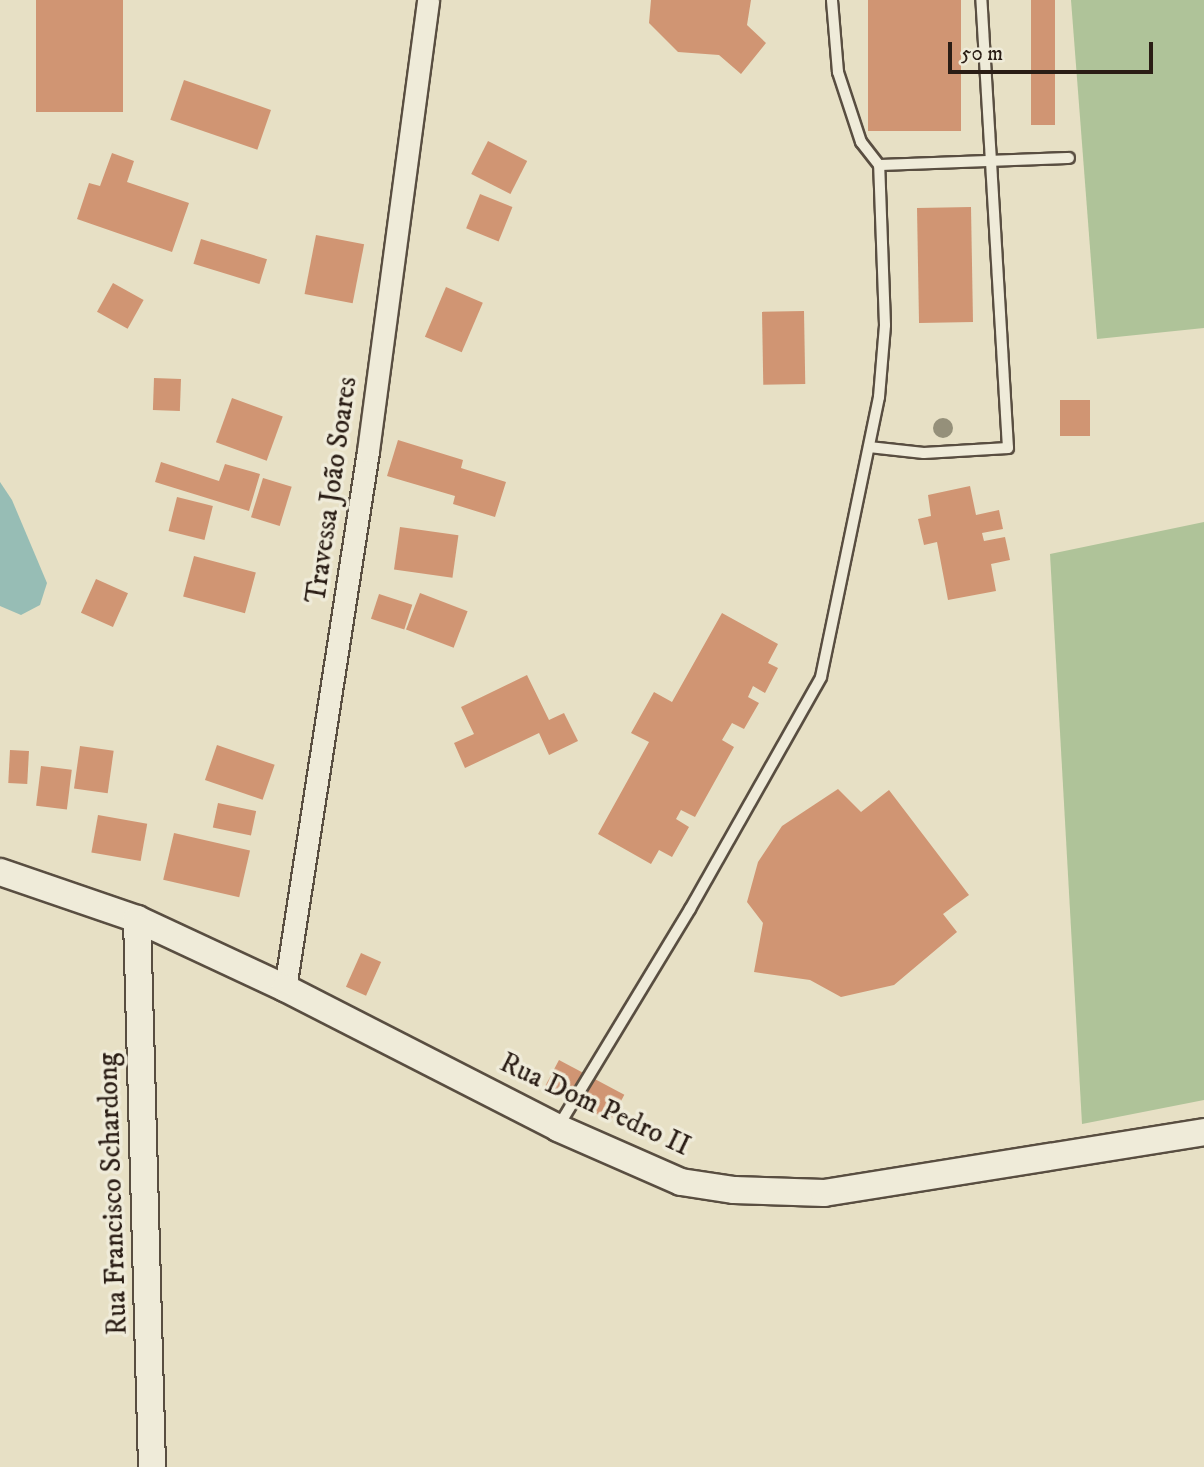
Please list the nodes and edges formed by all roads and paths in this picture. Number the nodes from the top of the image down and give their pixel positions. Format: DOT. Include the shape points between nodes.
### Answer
graph roads {
  1 [pos="428,0"];
  2 [pos="832,0"];
  3 [pos="981,0"];
  4 [pos="1069,158"];
  5 [pos="991,161"];
  6 [pos="879,165"];
  7 [pos="869,447"];
  8 [pos="0,872"];
  9 [pos="137,919"];
  10 [pos="285,988"];
  11 [pos="558,1128"];
  12 [pos="1204,1132"];
  13 [pos="152,1467"];
  1 -- 10 [label="street, Travessa João Soares" via="368,451"];
  2 -- 6 [label="lane" via="838,72 861,142"];
  3 -- 5 [label="lane"];
  4 -- 5 [label="lane"];
  5 -- 6 [label="lane"];
  5 -- 7 [label="lane" via="1008,448 924,453"];
  6 -- 7 [label="lane" via="885,325"];
  7 -- 11 [label="lane" via="821,677 690,909"];
  8 -- 9 [label="street, Rua Dom Pedro II"];
  9 -- 10 [label="street, Rua Dom Pedro II"];
  9 -- 13 [label="street, Rua Francisco Schardong"];
  10 -- 11 [label="street, Rua Dom Pedro II"];
  11 -- 12 [label="street, Rua Dom Pedro II" via="681,1182 734,1190 824,1193"];
}
